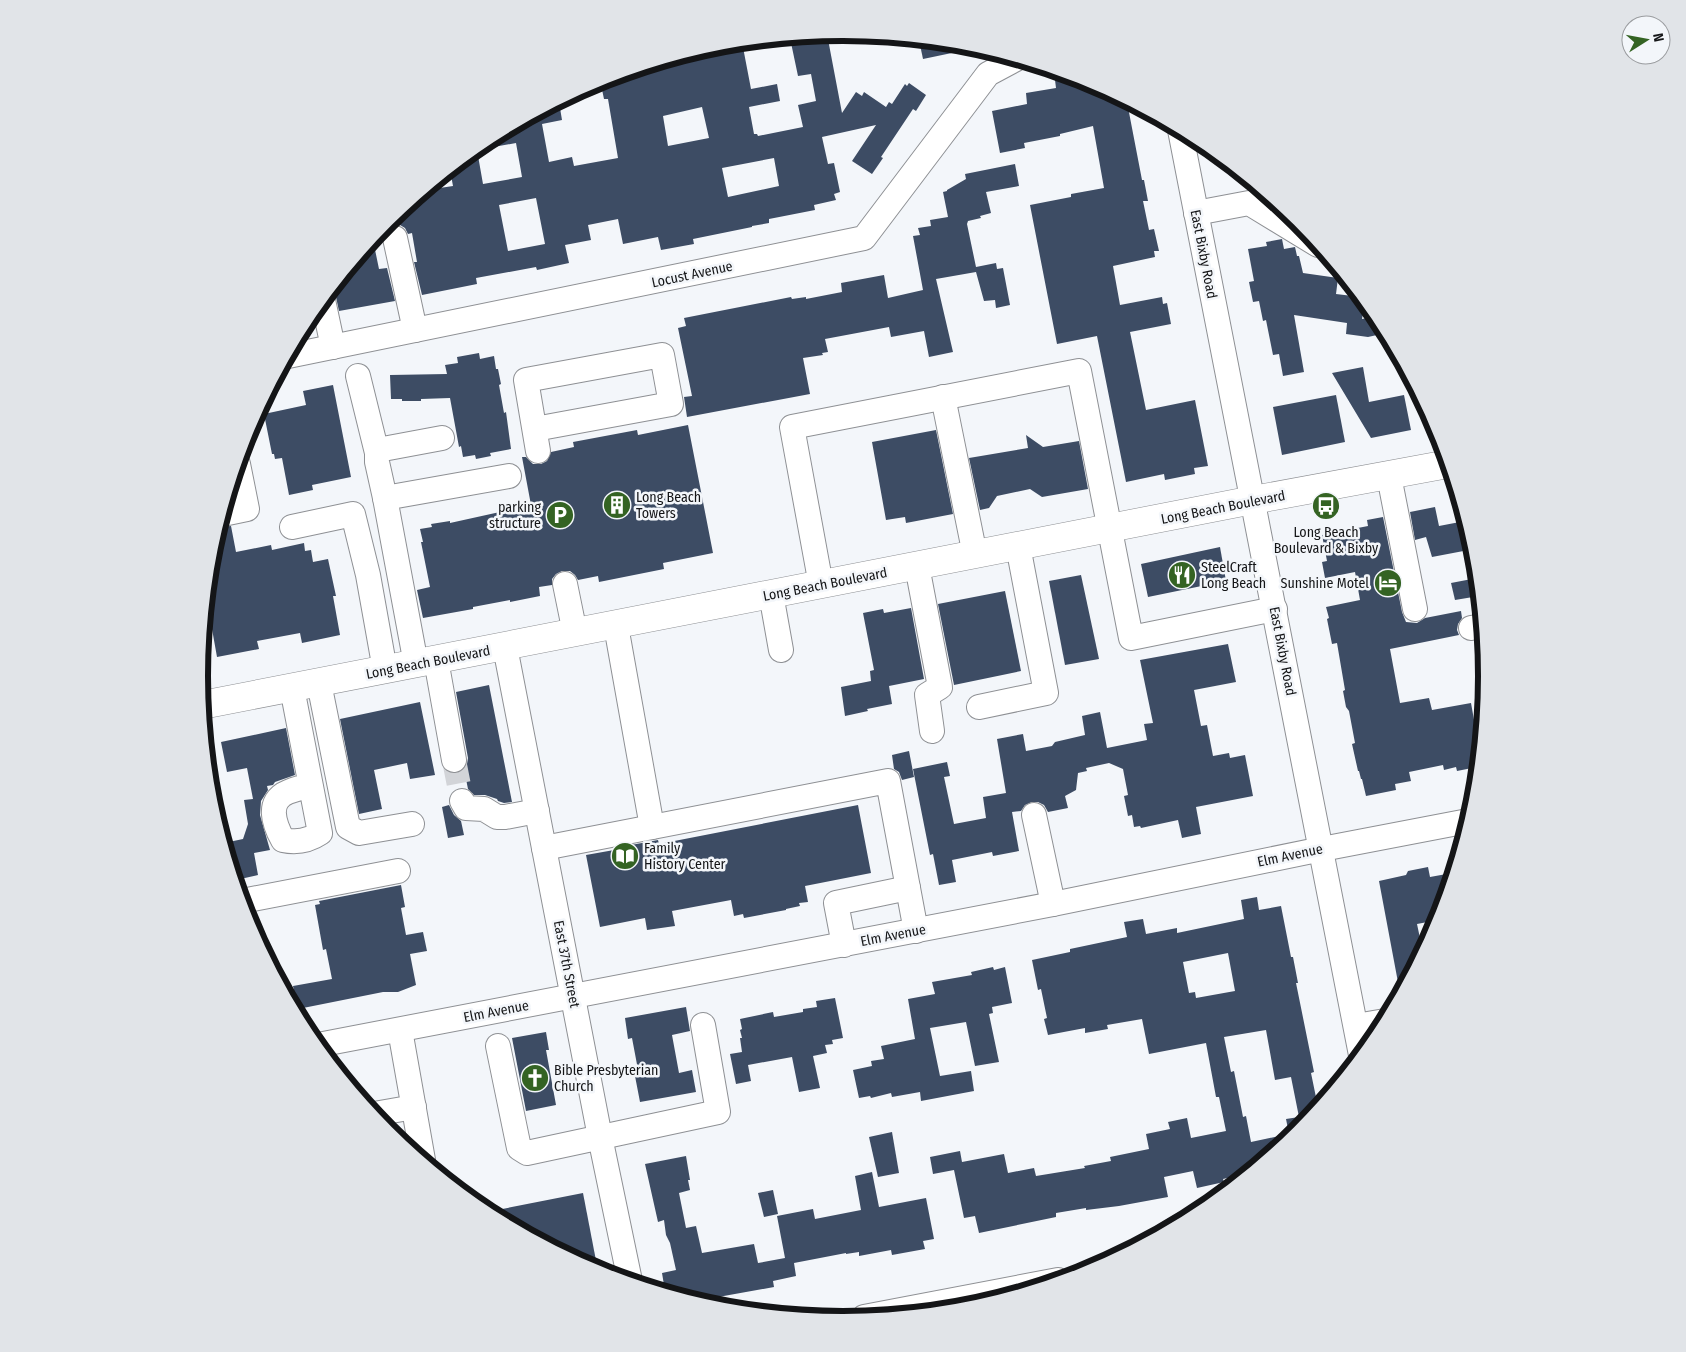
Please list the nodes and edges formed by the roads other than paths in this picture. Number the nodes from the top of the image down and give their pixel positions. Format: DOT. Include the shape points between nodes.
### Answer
graph roads {
  1 [pos="1008,63"];
  2 [pos="1182,139"];
  3 [pos="1253,195"];
  4 [pos="1196,213"];
  5 [pos="1280,216"];
  6 [pos="394,238"];
  7 [pos="325,309"];
  8 [pos="415,330"];
  9 [pos="332,347"];
  10 [pos="296,354"];
  11 [pos="358,376"];
  12 [pos="944,396"];
  13 [pos="442,438"];
  14 [pos="536,440"];
  15 [pos="377,453"];
  16 [pos="1441,465"];
  17 [pos="509,476"];
  18 [pos="1389,476"];
  19 [pos="241,477"];
  20 [pos="385,498"];
  21 [pos="1253,500"];
  22 [pos="230,513"];
  23 [pos="292,527"];
  24 [pos="1109,529"];
  25 [pos="1018,546"];
  26 [pos="974,554"];
  27 [pos="917,566"];
  28 [pos="565,584"];
  29 [pos="821,584"];
  30 [pos="771,594"];
  31 [pos="1275,608"];
  32 [pos="1415,609"];
  33 [pos="616,626"];
  34 [pos="575,633"];
  35 [pos="505,647"];
  36 [pos="781,650"];
  37 [pos="426,662"];
  38 [pos="385,670"];
  39 [pos="319,683"];
  40 [pos="292,688"];
  41 [pos="209,704"];
  42 [pos="979,707"];
  43 [pos="932,731"];
  44 [pos="454,760"];
  45 [pos="311,786"];
  46 [pos="462,801"];
  47 [pos="537,811"];
  48 [pos="1034,815"];
  49 [pos="1460,822"];
  50 [pos="412,824"];
  51 [pos="652,827"];
  52 [pos="544,848"];
  53 [pos="1322,849"];
  54 [pos="398,871"];
  55 [pos="908,888"];
  56 [pos="250,900"];
  57 [pos="1053,904"];
  58 [pos="916,931"];
  59 [pos="844,945"];
  60 [pos="573,997"];
  61 [pos="1375,1022"];
  62 [pos="703,1025"];
  63 [pos="1356,1026"];
  64 [pos="400,1030"];
  65 [pos="326,1044"];
  66 [pos="1359,1045"];
  67 [pos="498,1046"];
  68 [pos="414,1106"];
  69 [pos="382,1112"];
  70 [pos="600,1137"];
  71 [pos="419,1149"];
  72 [pos="628,1273"];
  73 [pos="995,1292"];
  74 [pos="930,1304"];
  1 -- 8 [label="street, Locust Avenue" via="988,74 864,238"];
  2 -- 4 [label="street, East Bixby Road"];
  3 -- 4 [label="street"];
  3 -- 5 [label="street"];
  4 -- 21 [label="street, East Bixby Road"];
  6 -- 8 [label="street"];
  7 -- 9 [label="street"];
  8 -- 9 [label="street, Locust Avenue"];
  9 -- 10 [label="street, Locust Avenue"];
  11 -- 15 [label="street"];
  12 -- 24 [label="street" via="1079,371"];
  12 -- 26 [label="street"];
  12 -- 29 [label="street" via="792,427"];
  13 -- 15 [label="street" via="383,449"];
  14 -- 14 [label="street" via="526,380 662,355 671,404"];
  15 -- 20 [label="street"];
  16 -- 18 [label="main road, Long Beach Boulevard"];
  17 -- 20 [label="street"];
  18 -- 21 [label="main road, Long Beach Boulevard"];
  18 -- 32 [label="street"];
  19 -- 22 [label="street" via="247,509"];
  20 -- 37 [label="street"];
  21 -- 24 [label="main road, Long Beach Boulevard"];
  21 -- 31 [label="street, East Bixby Road"];
  23 -- 38 [label="street" via="353,514"];
  24 -- 25 [label="main road, Long Beach Boulevard"];
  24 -- 31 [label="street" via="1131,638"];
  25 -- 26 [label="main road, Long Beach Boulevard"];
  25 -- 42 [label="street" via="1046,693"];
  26 -- 27 [label="main road, Long Beach Boulevard"];
  27 -- 29 [label="main road, Long Beach Boulevard"];
  27 -- 43 [label="street" via="940,687 927,695"];
  28 -- 34 [label="street"];
  29 -- 30 [label="main road, Long Beach Boulevard"];
  30 -- 33 [label="main road, Long Beach Boulevard"];
  30 -- 36 [label="street"];
  31 -- 53 [label="street, East Bixby Road"];
  33 -- 34 [label="main road, Long Beach Boulevard"];
  33 -- 51 [label="street"];
  34 -- 35 [label="main road, Long Beach Boulevard"];
  35 -- 37 [label="main road, Long Beach Boulevard"];
  35 -- 47 [label="street, East 37th Street"];
  37 -- 38 [label="main road, Long Beach Boulevard"];
  37 -- 44 [label="street"];
  38 -- 39 [label="main road, Long Beach Boulevard"];
  39 -- 40 [label="main road, Long Beach Boulevard"];
  39 -- 50 [label="street" via="348,827 359,833"];
  40 -- 41 [label="main road, Long Beach Boulevard"];
  40 -- 45 [label="street"];
  46 -- 47 [label="street" via="466,808 484,809 497,816"];
  47 -- 52 [label="street, East 37th Street"];
  48 -- 57 [label="street"];
  49 -- 53 [label="street, Elm Avenue"];
  51 -- 52 [label="street"];
  51 -- 55 [label="street" via="888,781"];
  52 -- 60 [label="street, East 37th Street"];
  53 -- 57 [label="street, Elm Avenue"];
  53 -- 63 [label="street, East Bixby Road"];
  54 -- 56 [label="street"];
  55 -- 58 [label="street"];
  55 -- 59 [label="street" via="836,903"];
  57 -- 58 [label="street, Elm Avenue"];
  58 -- 59 [label="street, Elm Avenue"];
  59 -- 60 [label="street, Elm Avenue"];
  60 -- 64 [label="street, Elm Avenue"];
  60 -- 70 [label="street, East 37th Street"];
  61 -- 63 [label="street"];
  62 -- 70 [label="street" via="718,1112"];
  63 -- 66 [label="street, East Bixby Road"];
  64 -- 65 [label="street, Elm Avenue"];
  64 -- 68 [label="street"];
  67 -- 70 [label="street" via="519,1148 527,1153"];
  68 -- 69 [label="street"];
  68 -- 71 [label="street"];
  70 -- 72 [label="street, East 37th Street"];
  73 -- 74 [label="street"];
}
